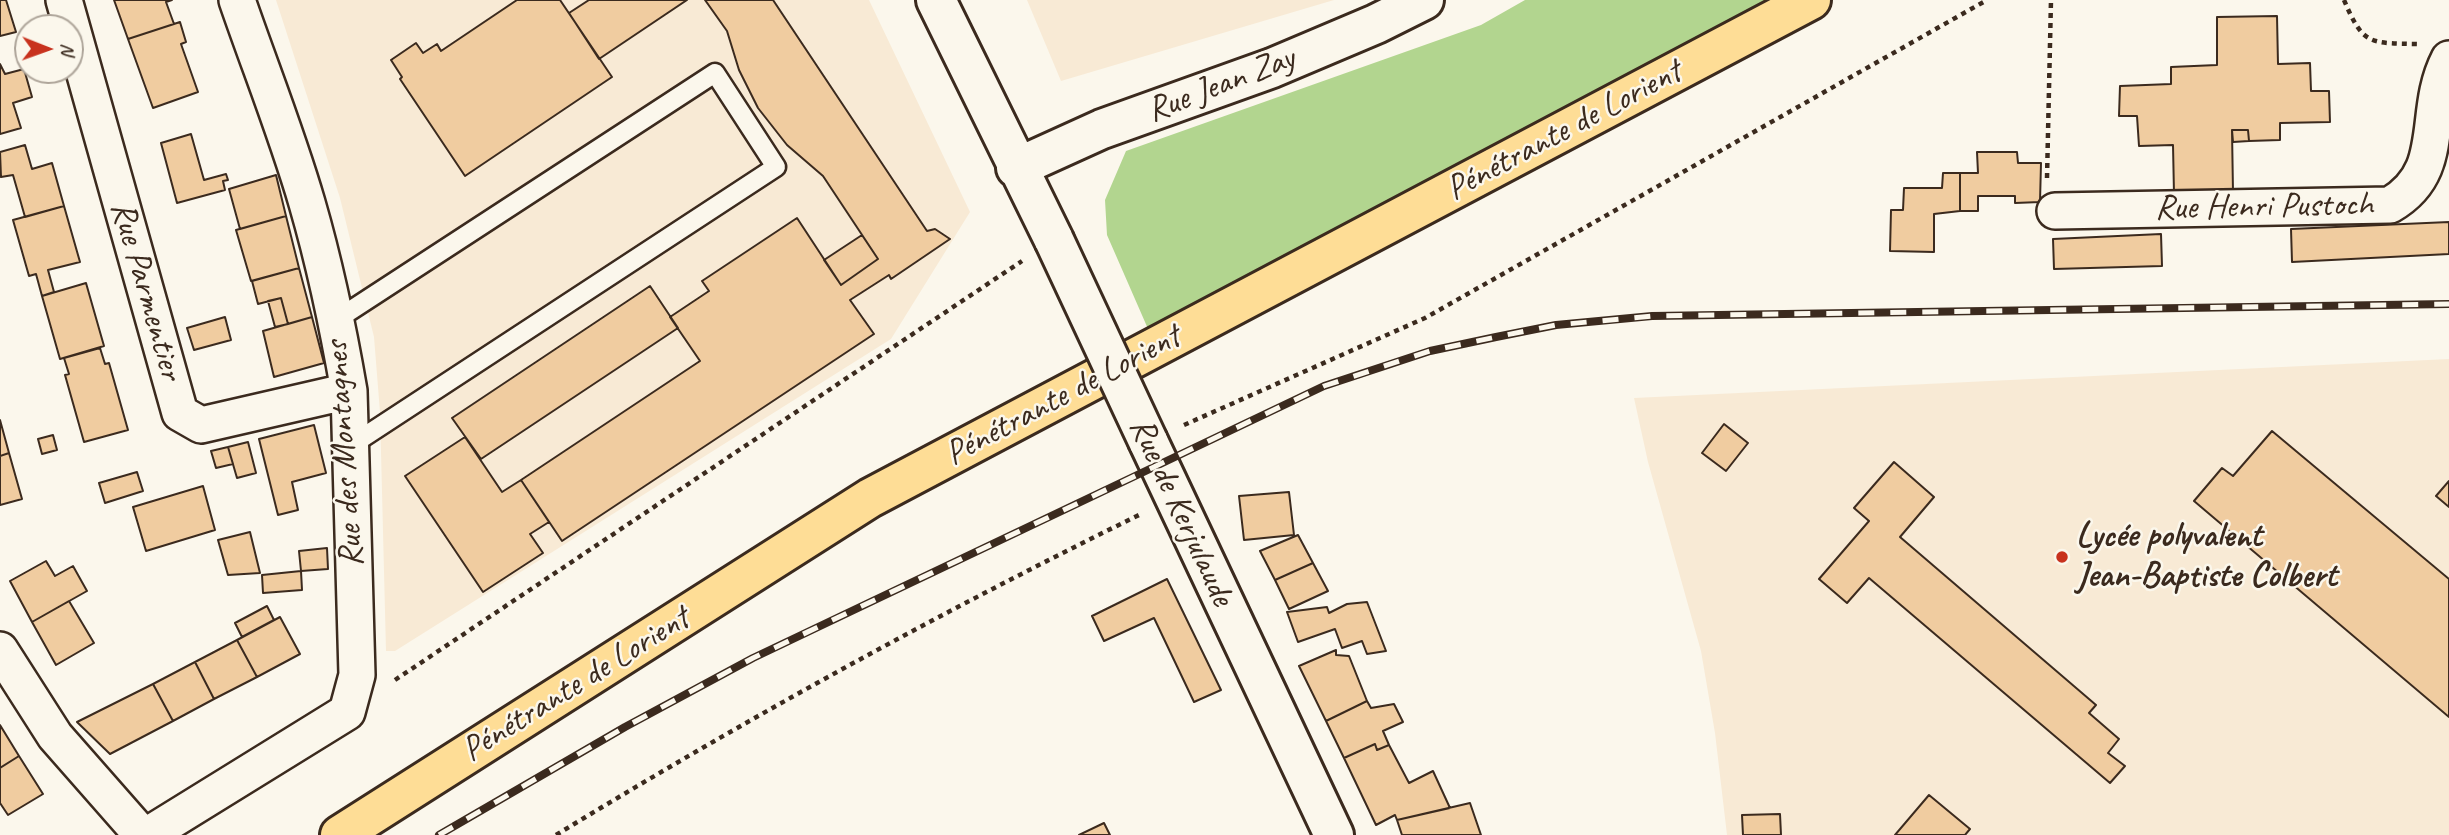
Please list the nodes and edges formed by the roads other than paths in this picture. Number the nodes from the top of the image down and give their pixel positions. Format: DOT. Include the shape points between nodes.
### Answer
graph roads {
  1 [pos="64,0"];
  2 [pos="237,0"];
  3 [pos="936,0"];
  4 [pos="1424,0"];
  5 [pos="1811,0"];
  6 [pos="2437,51"];
  7 [pos="1016,168"];
  8 [pos="2055,211"];
  9 [pos="336,320"];
  10 [pos="349,391"];
  11 [pos="350,446"];
  12 [pos="0,650"];
  13 [pos="142,835"];
  14 [pos="148,835"];
  15 [pos="340,835"];
  16 [pos="1334,835"];
  1 -- 10 [label="street, Rue Parmentier" via="180,413 201,425"];
  2 -- 9 [label="street, Rue des Montagnes" via="307,200"];
  3 -- 7 [label="street, Rue de Kerjulaude"];
  4 -- 7 [label="street, Rue Jean Zay" via="1284,63 1102,130"];
  5 -- 15 [label="main road, Pénétrante de Lorient" via="870,498"];
  6 -- 8 [label="street, Rue Henri Pustoch" via="2440,77 2424,174 2404,198 2390,205"];
  7 -- 16 [label="street, Rue de Kerjulaude, bridge" via="1039,250 1148,441"];
  9 -- 10 [label="street, Rue des Montagnes"];
  9 -- 11 [label="lane" via="715,73 776,167"];
  10 -- 11 [label="street, Rue des Montagnes"];
  11 -- 14 [label="street, Rue des Montagnes" via="357,675 347,712"];
  12 -- 13 [label="street" via="55,736"];
}
